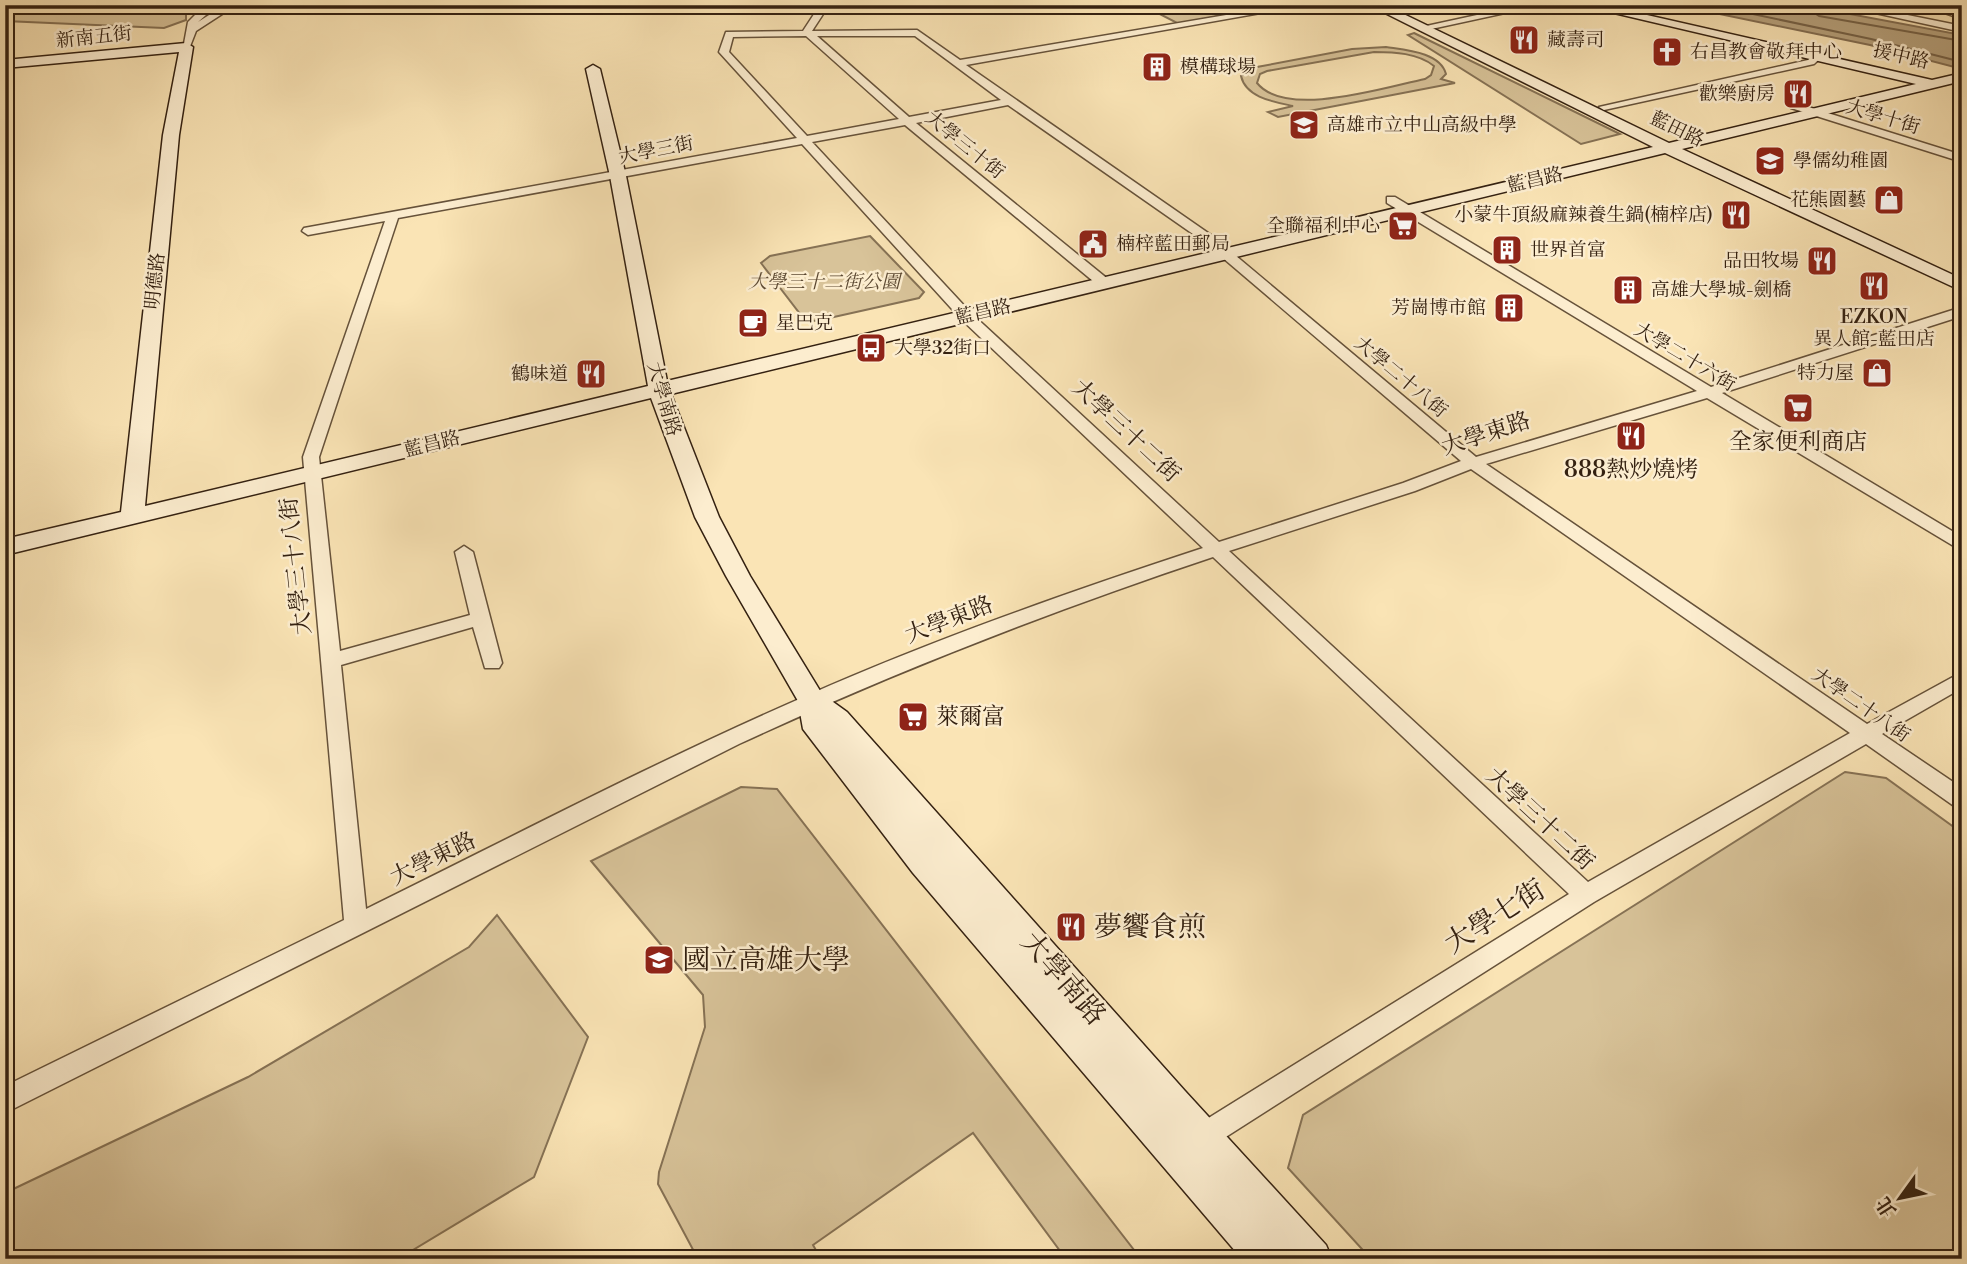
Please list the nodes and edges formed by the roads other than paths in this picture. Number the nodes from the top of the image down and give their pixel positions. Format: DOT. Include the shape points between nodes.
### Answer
graph roads {
  1 [pos="200,5"];
  2 [pos="232,5"];
  3 [pos="825,5"];
  4 [pos="1302,5"];
  5 [pos="1375,5"];
  6 [pos="1392,5"];
  7 [pos="1538,5"];
  8 [pos="1586,5"];
  9 [pos="1604,5"];
  10 [pos="1843,5"];
  11 [pos="1926,5"];
  12 [pos="1962,16"];
  13 [pos="1428,27"];
  14 [pos="1962,29"];
  15 [pos="807,32"];
  16 [pos="189,38"];
  17 [pos="1819,55"];
  18 [pos="960,63"];
  19 [pos="5,64"];
  20 [pos="593,69"];
  21 [pos="1941,76"];
  22 [pos="1962,86"];
  23 [pos="1010,102"];
  24 [pos="1795,106"];
  25 [pos="1604,107"];
  26 [pos="1816,114"];
  27 [pos="906,120"];
  28 [pos="802,140"];
  29 [pos="1665,142"];
  30 [pos="1962,159"];
  31 [pos="618,176"];
  32 [pos="1391,200"];
  33 [pos="1407,210"];
  34 [pos="393,216"];
  35 [pos="308,231"];
  36 [pos="1220,247"];
  37 [pos="1962,275"];
  38 [pos="1098,276"];
  39 [pos="1962,286"];
  40 [pos="960,309"];
  41 [pos="1962,311"];
  42 [pos="657,381"];
  43 [pos="1707,393"];
  44 [pos="1472,462"];
  45 [pos="311,465"];
  46 [pos="132,507"];
  47 [pos="5,530"];
  48 [pos="1962,545"];
  49 [pos="5,547"];
  50 [pos="1215,549"];
  51 [pos="464,552"];
  52 [pos="481,618"];
  53 [pos="330,661"];
  54 [pos="492,663"];
  55 [pos="1962,679"];
  56 [pos="812,701"];
  57 [pos="1867,732"];
  58 [pos="1962,800"];
  59 [pos="1586,895"];
  60 [pos="356,924"];
  61 [pos="5,1100"];
  62 [pos="1190,1145"];
  63 [pos="1269,1259"];
  64 [pos="1312,1259"];
  1 -- 16 [label="street" via="201,15 193,22"];
  2 -- 16 [label="street"];
  3 -- 15 [label="street"];
  4 -- 18 [label="street"];
  5 -- 13 [label="street, 藍田路"];
  6 -- 13 [label="street, 藍田路"];
  7 -- 13 [label="street"];
  8 -- 17 [label="street, 援中路"];
  9 -- 17 [label="street, 援中路"];
  10 -- 14 [label="street"];
  11 -- 12 [label="street"];
  13 -- 25 [label="street, 藍田路"];
  13 -- 29 [label="street, 藍田路"];
  15 -- 18 [label="street, 大學二十八街" via="913,31"];
  15 -- 27 [label="street, 大學三十街"];
  15 -- 28 [label="street, 大學三十二街" via="729,34 724,52"];
  16 -- 19 [label="street, 新南五街"];
  16 -- 46 [label="street, 明德路" via="171,135"];
  17 -- 21 [label="street, 援中路"];
  17 -- 25 [label="street" via="1811,62"];
  18 -- 23 [label="street, 大學二十八街"];
  20 -- 31 [label="street, 大學南路"];
  21 -- 22 [label="street, 援中路"];
  21 -- 24 [label="street, 藍昌路"];
  21 -- 26 [label="street, 藍昌路"];
  23 -- 27 [label="street, 大學三街"];
  23 -- 36 [label="street, 大學二十八街"];
  24 -- 26 [label="street, 大學十街"];
  24 -- 29 [label="street, 藍昌路"];
  25 -- 29 [label="street, 藍田路"];
  26 -- 29 [label="street, 藍昌路"];
  26 -- 30 [label="street, 大學十街"];
  27 -- 28 [label="street, 大學三街"];
  27 -- 38 [label="street, 大學三十街"];
  28 -- 31 [label="street, 大學三街"];
  28 -- 40 [label="street, 大學三十二街"];
  29 -- 32 [label="street, 藍昌路"];
  29 -- 33 [label="street, 藍昌路"];
  29 -- 37 [label="street, 藍田路"];
  29 -- 39 [label="street, 藍田路"];
  31 -- 34 [label="street, 大學三街"];
  31 -- 42 [label="street, 大學南路"];
  32 -- 33 [label="street, 大學二十六街"];
  32 -- 36 [label="street, 藍昌路"];
  33 -- 36 [label="street, 藍昌路"];
  33 -- 43 [label="street, 大學二十六街"];
  34 -- 35 [label="street, 大學三街"];
  34 -- 45 [label="street, 大學三十八街"];
  36 -- 38 [label="street, 藍昌路"];
  36 -- 44 [label="street, 大學二十八街"];
  38 -- 40 [label="street, 藍昌路"];
  40 -- 42 [label="street, 藍昌路"];
  40 -- 50 [label="street, 大學三十二街"];
  41 -- 43 [label="street, 大學東路"];
  42 -- 45 [label="street, 藍昌路"];
  42 -- 56 [label="street, 大學南路" via="707,517"];
  43 -- 44 [label="street, 大學東路"];
  43 -- 48 [label="street, 大學二十六街"];
  44 -- 50 [label="street, 大學東路"];
  44 -- 57 [label="street, 大學二十八街"];
  45 -- 46 [label="street, 藍昌路"];
  45 -- 53 [label="street, 大學三十八街"];
  46 -- 47 [label="street, 藍昌路"];
  46 -- 49 [label="street, 藍昌路"];
  50 -- 56 [label="street, 大學東路" via="1091,591"];
  50 -- 59 [label="street, 大學三十二街"];
  51 -- 52 [label="street"];
  52 -- 53 [label="street"];
  52 -- 54 [label="street"];
  53 -- 60 [label="street, 大學三十八街"];
  55 -- 57 [label="street, 大學七街"];
  56 -- 60 [label="street, 大學東路"];
  56 -- 62 [label="street, 大學南路" via="817,729 924,864"];
  57 -- 58 [label="street, 大學二十八街"];
  57 -- 59 [label="street, 大學七街"];
  59 -- 62 [label="street, 大學七街"];
  60 -- 61 [label="street, 大學東路"];
  62 -- 63 [label="street, 大學南路"];
  62 -- 64 [label="street, 大學南路"];
}
